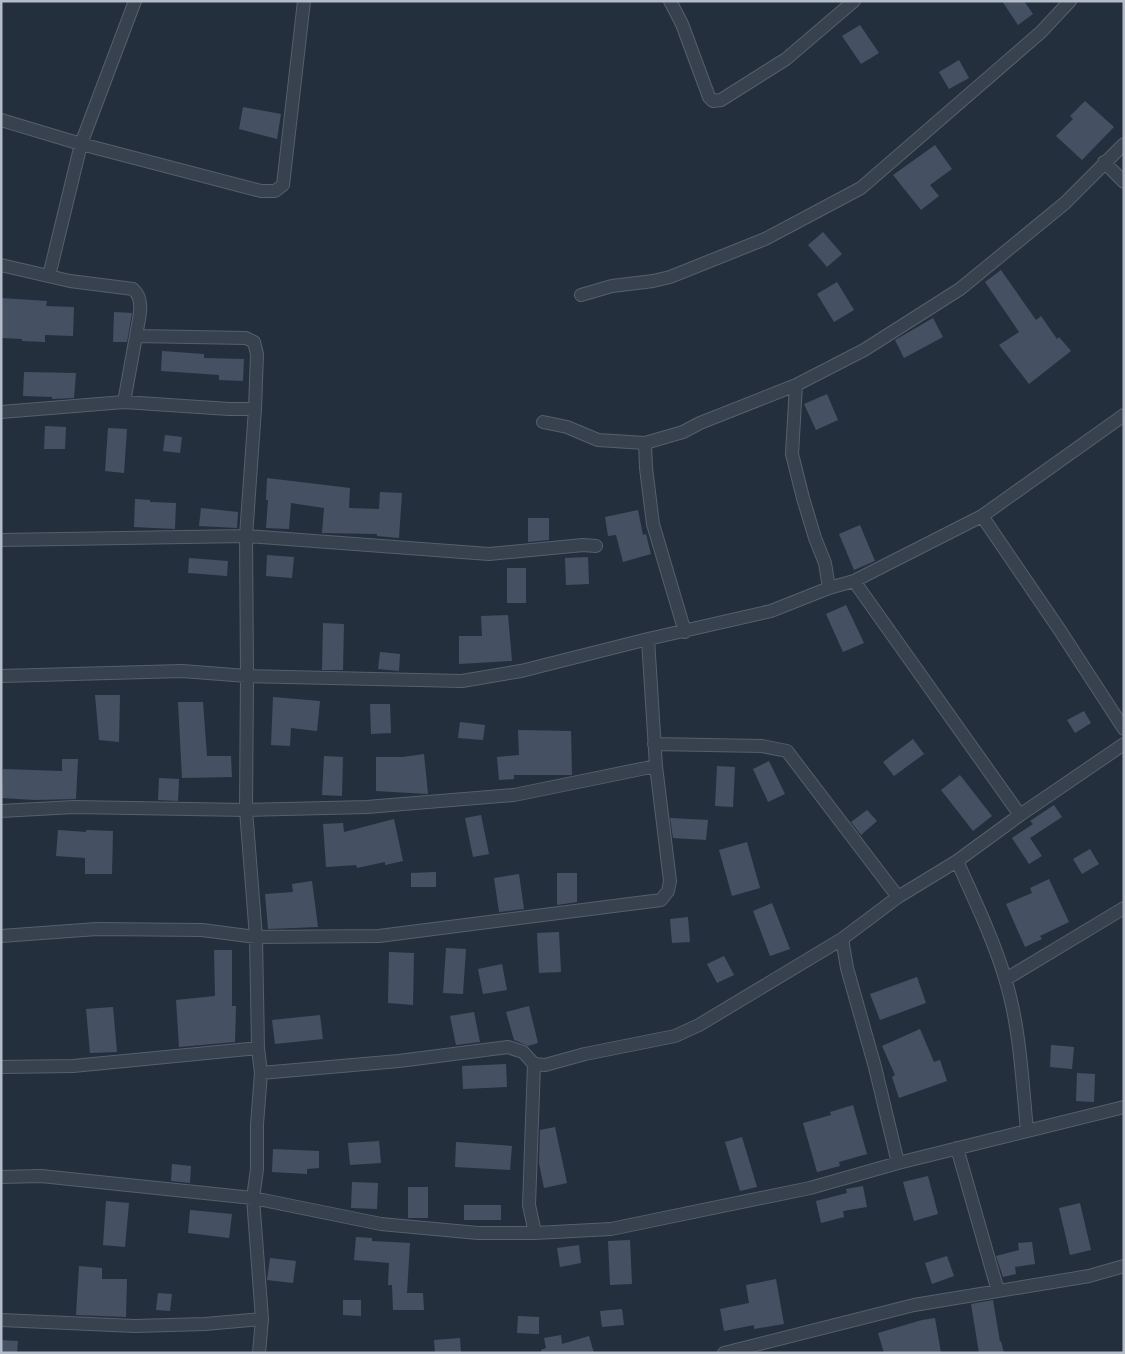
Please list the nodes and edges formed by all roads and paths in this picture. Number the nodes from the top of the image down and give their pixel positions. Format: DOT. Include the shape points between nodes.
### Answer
graph roads {
  1 [pos="134,1"];
  2 [pos="304,1"];
  3 [pos="670,1"];
  4 [pos="854,1"];
  5 [pos="1070,1"];
  6 [pos="1,120"];
  7 [pos="81,144"];
  8 [pos="1124,144"];
  9 [pos="1104,162"];
  10 [pos="1124,182"];
  11 [pos="1,266"];
  12 [pos="48,276"];
  13 [pos="580,295"];
  14 [pos="136,336"];
  15 [pos="796,385"];
  16 [pos="124,402"];
  17 [pos="255,409"];
  18 [pos="1,412"];
  19 [pos="1124,415"];
  20 [pos="543,422"];
  21 [pos="646,443"];
  22 [pos="982,516"];
  23 [pos="246,536"];
  24 [pos="1,540"];
  25 [pos="596,546"];
  26 [pos="854,581"];
  27 [pos="830,588"];
  28 [pos="685,632"];
  29 [pos="648,639"];
  30 [pos="1,676"];
  31 [pos="247,676"];
  32 [pos="1124,729"];
  33 [pos="654,744"];
  34 [pos="1124,744"];
  35 [pos="656,766"];
  36 [pos="246,810"];
  37 [pos="1,811"];
  38 [pos="1020,815"];
  39 [pos="957,861"];
  40 [pos="898,897"];
  41 [pos="1124,908"];
  42 [pos="1,936"];
  43 [pos="256,937"];
  44 [pos="842,939"];
  45 [pos="1006,979"];
  46 [pos="258,1048"];
  47 [pos="534,1064"];
  48 [pos="1,1067"];
  49 [pos="261,1073"];
  50 [pos="1124,1107"];
  51 [pos="1027,1130"];
  52 [pos="957,1148"];
  53 [pos="898,1163"];
  54 [pos="1,1177"];
  55 [pos="253,1198"];
  56 [pos="536,1233"];
  57 [pos="1124,1266"];
  58 [pos="998,1291"];
  59 [pos="1,1320"];
  60 [pos="262,1320"];
  61 [pos="728,1352"];
  62 [pos="259,1353"];
  1 -- 7 [label="street"];
  2 -- 7 [label="street" via="283,185 275,191 261,192"];
  3 -- 4 [label="street" via="713,101 721,100 786,59"];
  5 -- 13 [label="street" via="1040,32 861,188 765,239 670,277 612,286"];
  6 -- 7 [label="street"];
  7 -- 12 [label="street"];
  8 -- 9 [label="street"];
  9 -- 10 [label="street"];
  9 -- 15 [label="street" via="1065,203 960,289 864,350"];
  11 -- 12 [label="street"];
  12 -- 14 [label="street" via="138,293 141,300"];
  14 -- 16 [label="street"];
  14 -- 17 [label="street" via="246,338 254,342 257,354"];
  15 -- 21 [label="street" via="683,432"];
  15 -- 27 [label="street" via="792,454"];
  16 -- 17 [label="street"];
  16 -- 18 [label="street"];
  17 -- 23 [label="street"];
  19 -- 22 [label="street"];
  20 -- 21 [label="street" via="567,427 598,440"];
  21 -- 28 [label="street" via="653,524"];
  22 -- 26 [label="street"];
  22 -- 32 [label="street"];
  23 -- 24 [label="street"];
  23 -- 25 [label="street" via="489,554"];
  23 -- 31 [label="street"];
  26 -- 27 [label="street"];
  26 -- 38 [label="street"];
  27 -- 28 [label="street" via="770,611"];
  28 -- 29 [label="street"];
  29 -- 31 [label="street" via="521,672 462,681"];
  29 -- 33 [label="street"];
  30 -- 31 [label="street" via="182,671"];
  31 -- 36 [label="street"];
  33 -- 35 [label="street"];
  33 -- 40 [label="street" via="762,746 787,751"];
  34 -- 38 [label="street"];
  35 -- 36 [label="street" via="514,795 367,807"];
  35 -- 43 [label="street" via="670,881 661,900 380,936"];
  36 -- 37 [label="street" via="74,806"];
  36 -- 43 [label="street"];
  38 -- 39 [label="street"];
  39 -- 40 [label="street"];
  39 -- 45 [label="street"];
  40 -- 44 [label="street"];
  41 -- 45 [label="street"];
  42 -- 43 [label="street" via="97,929 202,930"];
  43 -- 46 [label="street"];
  44 -- 47 [label="street" via="700,1026 675,1036 545,1065"];
  44 -- 53 [label="street"];
  45 -- 51 [label="street" via="1017,1035"];
  46 -- 48 [label="street" via="73,1066"];
  46 -- 49 [label="street"];
  47 -- 49 [label="street" via="522,1052 508,1047 400,1061"];
  47 -- 56 [label="street" via="529,1205"];
  49 -- 55 [label="street"];
  50 -- 51 [label="street"];
  51 -- 52 [label="street"];
  52 -- 53 [label="street"];
  52 -- 58 [label="street"];
  53 -- 56 [label="street" via="810,1188 611,1229"];
  54 -- 55 [label="street" via="41,1176"];
  55 -- 56 [label="street" via="382,1224 478,1233"];
  55 -- 60 [label="street"];
  57 -- 58 [label="street" via="1089,1276"];
  58 -- 61 [label="street" via="914,1305"];
  59 -- 60 [label="street" via="135,1326"];
  60 -- 62 [label="street"];
}
